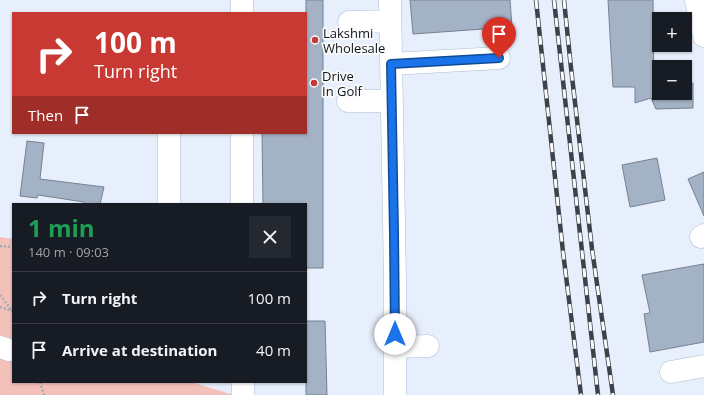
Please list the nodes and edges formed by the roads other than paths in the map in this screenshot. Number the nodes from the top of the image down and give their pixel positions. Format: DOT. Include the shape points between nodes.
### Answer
graph roads {
  1 [pos="242,0"];
  2 [pos="390,0"];
  3 [pos="696,0"];
  4 [pos="242,12"];
  5 [pos="390,21"];
  6 [pos="350,22"];
  7 [pos="704,36"];
  8 [pos="499,58"];
  9 [pos="391,64"];
  10 [pos="348,101"];
  11 [pos="392,101"];
  12 [pos="169,134"];
  13 [pos="242,134"];
  14 [pos="169,203"];
  15 [pos="242,203"];
  16 [pos="428,346"];
  17 [pos="395,347"];
  18 [pos="704,366"];
  19 [pos="671,372"];
  20 [pos="243,383"];
  21 [pos="243,395"];
  22 [pos="395,395"];
  1 -- 4 [label="street"];
  2 -- 5 [label="street"];
  3 -- 7 [label="street"];
  5 -- 6 [label="street"];
  5 -- 9 [label="street"];
  8 -- 9 [label="street"];
  9 -- 11 [label="street"];
  10 -- 11 [label="street"];
  11 -- 17 [label="street"];
  12 -- 14 [label="street"];
  13 -- 15 [label="street"];
  16 -- 17 [label="street"];
  17 -- 22 [label="street"];
  18 -- 19 [label="street"];
  20 -- 21 [label="street"];
}
